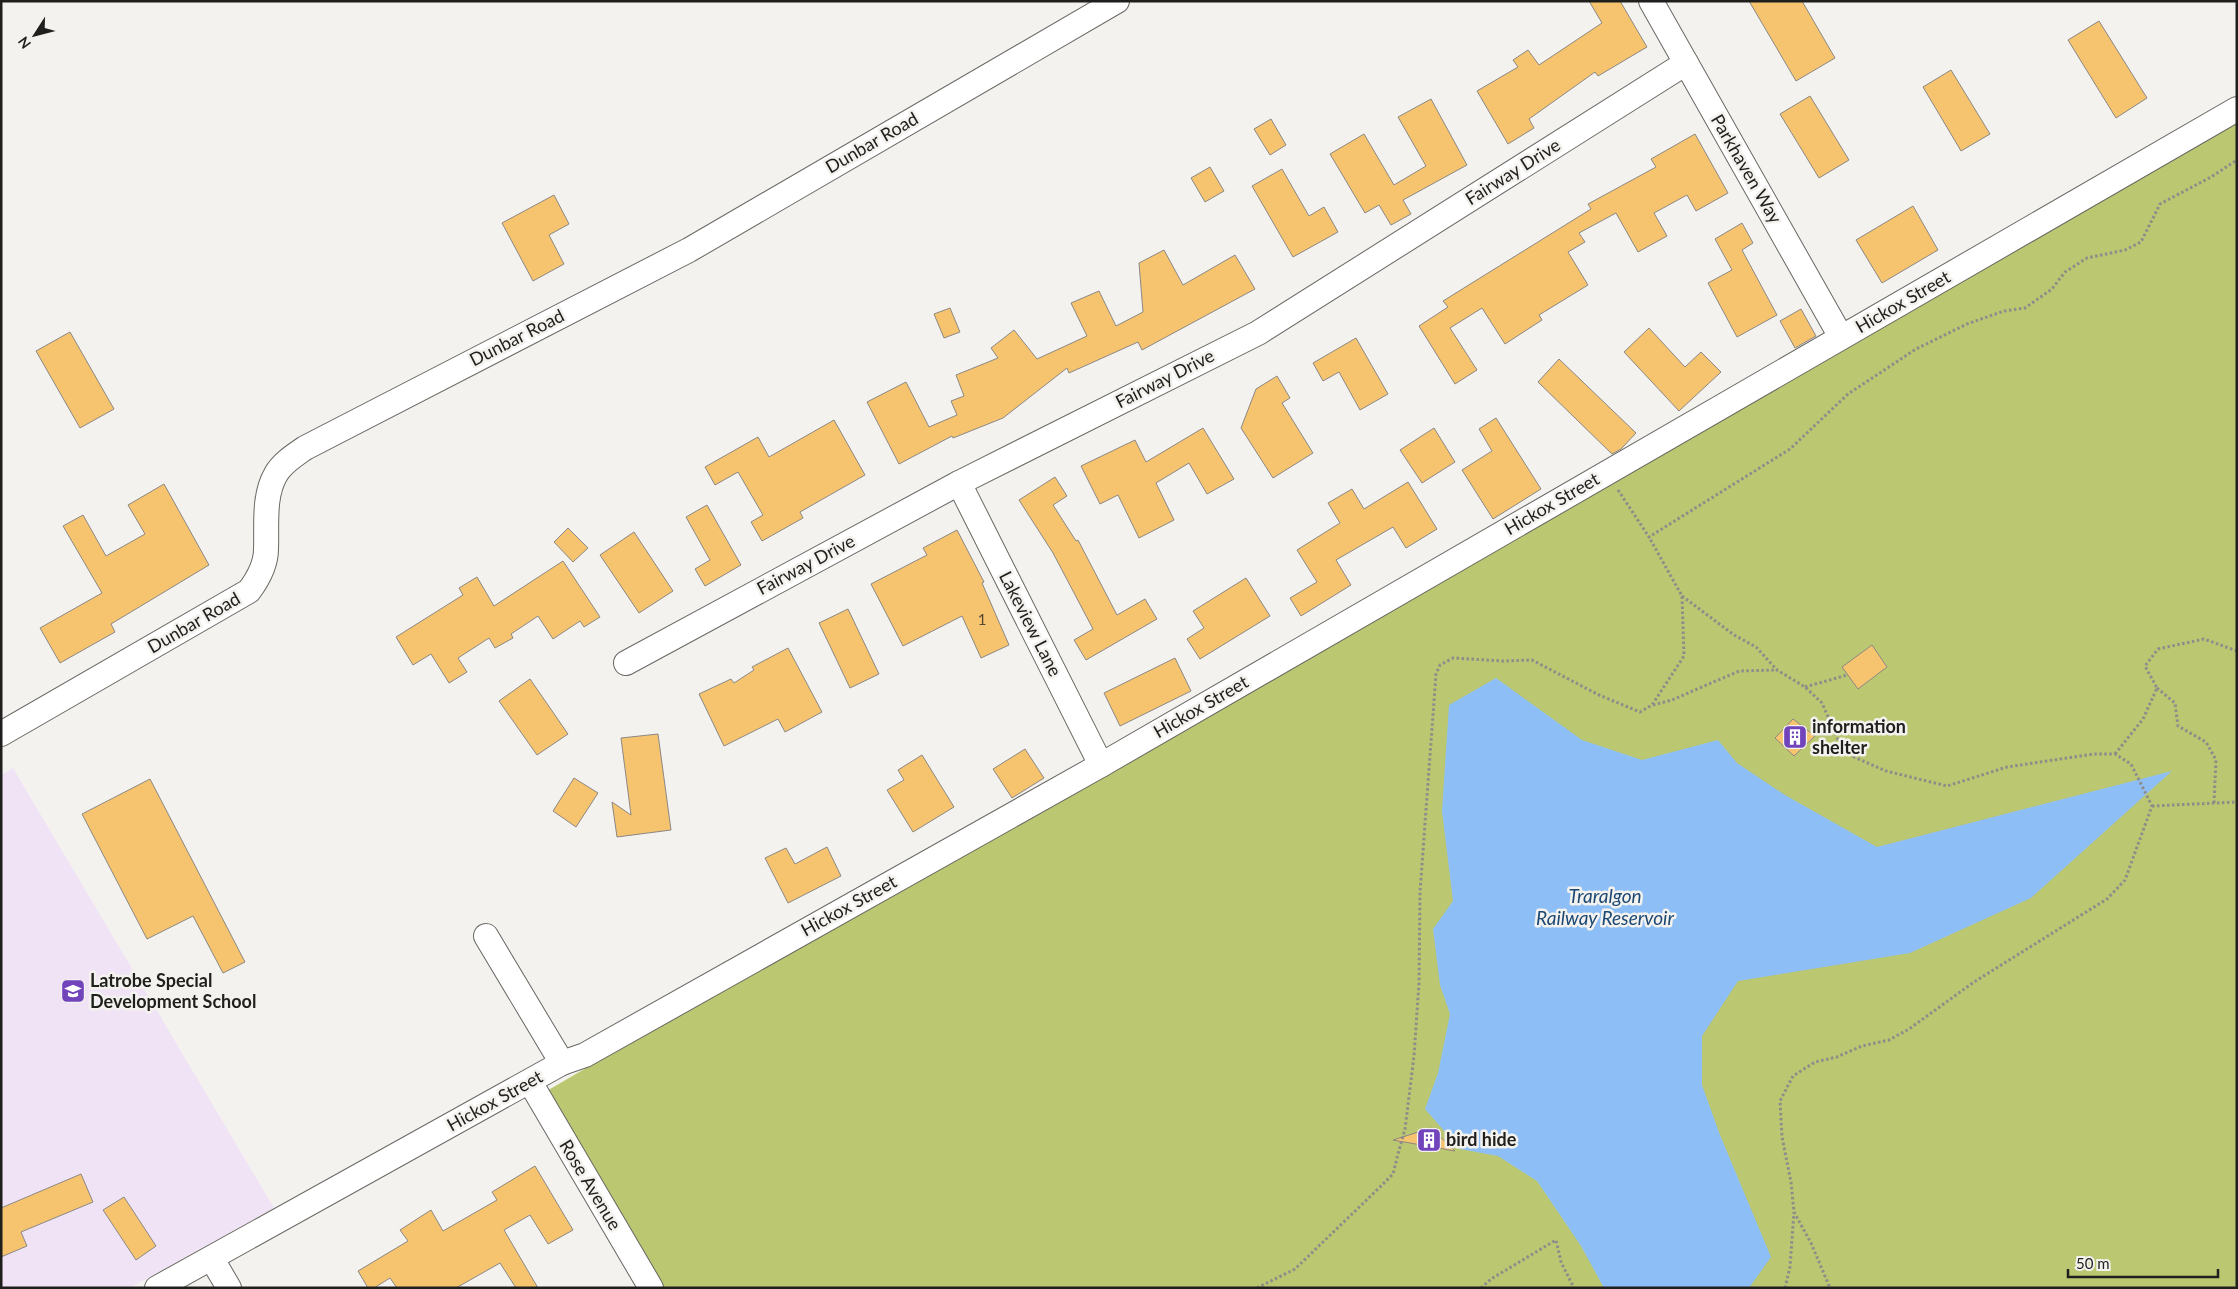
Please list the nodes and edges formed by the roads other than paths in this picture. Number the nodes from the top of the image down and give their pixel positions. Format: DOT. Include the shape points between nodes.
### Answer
graph roads {
  1 [pos="1116,1"];
  2 [pos="1651,1"];
  3 [pos="1686,62"];
  4 [pos="2237,109"];
  5 [pos="1841,337"];
  6 [pos="959,482"];
  7 [pos="626,663"];
  8 [pos="1,734"];
  9 [pos="1101,765"];
  10 [pos="486,936"];
  11 [pos="562,1063"];
  12 [pos="530,1082"];
  13 [pos="212,1259"];
  14 [pos="157,1288"];
  15 [pos="229,1288"];
  16 [pos="651,1288"];
  1 -- 8 [label="street, Dunbar Road" via="689,250 305,448 276,473 269,491 264,561 259,577 249,591"];
  2 -- 3 [label="street, Parkhaven Way"];
  3 -- 5 [label="street, Parkhaven Way"];
  3 -- 6 [label="street, Fairway Drive" via="1258,333"];
  4 -- 5 [label="street, Hickox Street"];
  5 -- 9 [label="street, Hickox Street"];
  6 -- 7 [label="street, Fairway Drive"];
  6 -- 9 [label="street, Lakeview Lane"];
  9 -- 11 [label="street, Hickox Street" via="585,1055"];
  10 -- 11 [label="street"];
  11 -- 12 [label="street, Hickox Street"];
  12 -- 13 [label="street, Hickox Street"];
  12 -- 16 [label="street, Rose Avenue"];
  13 -- 14 [label="street, Hickox Street"];
  13 -- 15 [label="street"];
}
